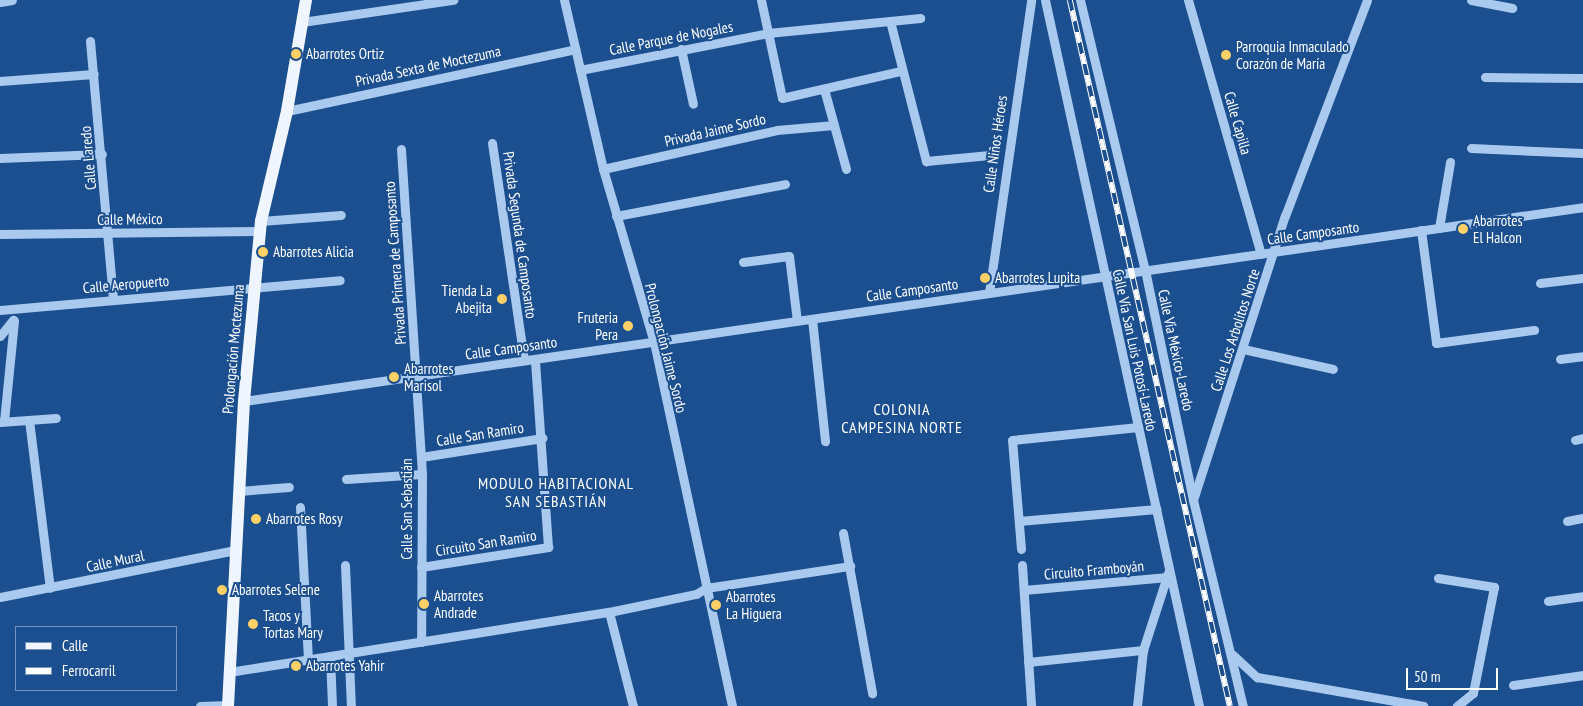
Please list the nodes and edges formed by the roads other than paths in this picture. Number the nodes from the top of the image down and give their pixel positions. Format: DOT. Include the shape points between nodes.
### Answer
graph roads {
  1 [pos="12,0"];
  2 [pos="306,0"];
  3 [pos="453,0"];
  4 [pos="564,0"];
  5 [pos="761,0"];
  6 [pos="1031,0"];
  7 [pos="1045,0"];
  8 [pos="1080,0"];
  9 [pos="1188,0"];
  10 [pos="1367,0"];
  11 [pos="1470,0"];
  12 [pos="0,2"];
  13 [pos="1512,8"];
  14 [pos="920,18"];
  15 [pos="890,21"];
  16 [pos="302,22"];
  17 [pos="768,33"];
  18 [pos="90,41"];
  19 [pos="575,49"];
  20 [pos="681,49"];
  21 [pos="580,70"];
  22 [pos="901,71"];
  23 [pos="94,74"];
  24 [pos="1485,77"];
  25 [pos="1583,78"];
  26 [pos="0,81"];
  27 [pos="824,89"];
  28 [pos="694,104"];
  29 [pos="287,111"];
  30 [pos="834,125"];
  31 [pos="492,144"];
  32 [pos="1471,148"];
  33 [pos="401,149"];
  34 [pos="1583,153"];
  35 [pos="102,154"];
  36 [pos="990,155"];
  37 [pos="0,158"];
  38 [pos="1450,162"];
  39 [pos="603,169"];
  40 [pos="846,169"];
  41 [pos="785,184"];
  42 [pos="1583,207"];
  43 [pos="341,214"];
  44 [pos="616,216"];
  45 [pos="261,226"];
  46 [pos="1439,228"];
  47 [pos="1420,230"];
  48 [pos="107,233"];
  49 [pos="0,234"];
  50 [pos="1275,253"];
  51 [pos="1262,254"];
  52 [pos="743,262"];
  53 [pos="1145,270"];
  54 [pos="1105,276"];
  55 [pos="1583,278"];
  56 [pos="340,280"];
  57 [pos="1540,284"];
  58 [pos="255,287"];
  59 [pos="989,293"];
  60 [pos="114,299"];
  61 [pos="19,309"];
  62 [pos="0,310"];
  63 [pos="812,319"];
  64 [pos="14,320"];
  65 [pos="797,321"];
  66 [pos="1534,330"];
  67 [pos="0,336"];
  68 [pos="654,342"];
  69 [pos="1243,349"];
  70 [pos="1583,356"];
  71 [pos="535,359"];
  72 [pos="1560,359"];
  73 [pos="524,360"];
  74 [pos="1333,369"];
  75 [pos="416,376"];
  76 [pos="244,401"];
  77 [pos="56,418"];
  78 [pos="29,420"];
  79 [pos="2,422"];
  80 [pos="1138,427"];
  81 [pos="543,438"];
  82 [pos="825,440"];
  83 [pos="421,457"];
  84 [pos="422,474"];
  85 [pos="346,479"];
  86 [pos="289,486"];
  87 [pos="239,492"];
  88 [pos="1193,500"];
  89 [pos="300,507"];
  90 [pos="1156,509"];
  91 [pos="1583,518"];
  92 [pos="1019,521"];
  93 [pos="1567,521"];
  94 [pos="843,533"];
  95 [pos="1022,549"];
  96 [pos="235,550"];
  97 [pos="345,564"];
  98 [pos="1022,565"];
  99 [pos="850,566"];
  100 [pos="421,568"];
  101 [pos="1168,573"];
  102 [pos="1438,578"];
  103 [pos="50,588"];
  104 [pos="706,588"];
  105 [pos="1024,590"];
  106 [pos="1583,596"];
  107 [pos="0,597"];
  108 [pos="1548,601"];
  109 [pos="609,612"];
  110 [pos="421,642"];
  111 [pos="1143,650"];
  112 [pos="350,652"];
  113 [pos="1231,652"];
  114 [pos="330,656"];
  115 [pos="308,659"];
  116 [pos="1028,662"];
  117 [pos="229,672"];
  118 [pos="1583,674"];
  119 [pos="1513,684"];
  120 [pos="872,693"];
  121 [pos="228,705"];
  122 [pos="200,706"];
  123 [pos="332,706"];
  124 [pos="351,706"];
  125 [pos="633,706"];
  126 [pos="732,706"];
  127 [pos="1031,706"];
  128 [pos="1137,706"];
  129 [pos="1199,706"];
  130 [pos="1243,706"];
  131 [pos="1424,706"];
  132 [pos="1458,706"];
  1 -- 12 [label="street"];
  2 -- 16 [label="main road, Prolongación Moctezuma"];
  3 -- 16 [label="street"];
  4 -- 19 [label="street, Prolongación Jaime Sordo"];
  5 -- 17 [label="street"];
  6 -- 59 [label="street, Calle Niños Héroes"];
  7 -- 54 [label="street, Calle Vía San Luis Potosí-Laredo"];
  8 -- 53 [label="street, Calle Vía México-Laredo"];
  9 -- 51 [label="street, Calle Capilla"];
  10 -- 50 [label="street, Calle Los Arbolitos Norte"];
  11 -- 13 [label="street"];
  14 -- 15 [label="street, Calle Parque de Nogales"];
  15 -- 17 [label="street, Calle Parque de Nogales"];
  15 -- 22 [label="street"];
  16 -- 29 [label="main road, Prolongación Moctezuma"];
  17 -- 20 [label="street, Calle Parque de Nogales"];
  17 -- 27 [label="street" via="782,98"];
  18 -- 23 [label="street, Calle Laredo"];
  19 -- 21 [label="street, Prolongación Jaime Sordo"];
  19 -- 29 [label="street, Privada Sexta de Moctezuma"];
  20 -- 21 [label="street, Calle Parque de Nogales"];
  20 -- 28 [label="street"];
  21 -- 39 [label="street, Prolongación Jaime Sordo"];
  22 -- 27 [label="street"];
  22 -- 36 [label="street" via="926,161"];
  23 -- 26 [label="street"];
  23 -- 35 [label="street, Calle Laredo"];
  24 -- 25 [label="street"];
  27 -- 30 [label="street"];
  29 -- 45 [label="main road, Prolongación Moctezuma"];
  30 -- 39 [label="street, Privada Jaime Sordo" via="777,130"];
  30 -- 40 [label="street"];
  31 -- 73 [label="street, Privada Segunda de Camposanto"];
  32 -- 34 [label="street"];
  33 -- 75 [label="street, Privada Primera de Camposanto"];
  35 -- 37 [label="street"];
  35 -- 48 [label="street, Calle Laredo"];
  38 -- 46 [label="street"];
  39 -- 44 [label="street, Prolongación Jaime Sordo"];
  41 -- 44 [label="street"];
  42 -- 46 [label="street, Calle Camposanto"];
  43 -- 45 [label="street, Calle México"];
  44 -- 68 [label="street, Prolongación Jaime Sordo"];
  45 -- 48 [label="street, Calle México"];
  45 -- 58 [label="main road, Prolongación Moctezuma"];
  46 -- 47 [label="street, Calle Camposanto"];
  47 -- 50 [label="street, Calle Camposanto"];
  47 -- 66 [label="street" via="1436,343"];
  48 -- 49 [label="street, Calle México"];
  48 -- 60 [label="street, Calle Laredo"];
  50 -- 51 [label="street, Calle Camposanto"];
  50 -- 69 [label="street, Calle Los Arbolitos Norte"];
  51 -- 53 [label="street, Calle Camposanto"];
  52 -- 65 [label="street" via="789,256"];
  53 -- 54 [label="street, Calle Camposanto"];
  53 -- 88 [label="street, Calle Vía México-Laredo"];
  54 -- 59 [label="street, Calle Camposanto"];
  54 -- 80 [label="street, Calle Vía San Luis Potosí-Laredo"];
  55 -- 57 [label="street"];
  56 -- 58 [label="street, Calle Aeropuerto"];
  58 -- 60 [label="street, Calle Aeropuerto"];
  58 -- 76 [label="main road, Prolongación Moctezuma"];
  59 -- 63 [label="street, Calle Camposanto"];
  60 -- 61 [label="street, Calle Aeropuerto"];
  61 -- 62 [label="street, Calle Aeropuerto"];
  61 -- 64 [label="street"];
  63 -- 65 [label="street, Calle Camposanto"];
  63 -- 82 [label="street"];
  64 -- 67 [label="street"];
  64 -- 79 [label="street"];
  65 -- 68 [label="street, Calle Camposanto"];
  68 -- 71 [label="street, Calle Camposanto"];
  68 -- 104 [label="street, Prolongación Jaime Sordo"];
  69 -- 74 [label="street"];
  69 -- 88 [label="street, Calle Los Arbolitos Norte"];
  70 -- 72 [label="street"];
  71 -- 73 [label="street, Calle Camposanto"];
  71 -- 81 [label="street, Circuito San Ramiro"];
  73 -- 75 [label="street, Calle Camposanto"];
  75 -- 76 [label="street, Calle Camposanto"];
  75 -- 83 [label="street, Calle San Sebastián"];
  76 -- 87 [label="main road, Prolongación Moctezuma"];
  77 -- 78 [label="street"];
  78 -- 79 [label="street"];
  78 -- 103 [label="street"];
  80 -- 90 [label="street, Calle Vía San Luis Potosí-Laredo"];
  80 -- 92 [label="street" via="1012,440"];
  81 -- 83 [label="street, Calle San Ramiro"];
  81 -- 100 [label="street, Circuito San Ramiro" via="548,547"];
  83 -- 84 [label="street, Calle San Sebastián"];
  84 -- 85 [label="street"];
  84 -- 100 [label="street, Calle San Sebastián"];
  86 -- 87 [label="street"];
  87 -- 96 [label="main road, Prolongación Moctezuma"];
  88 -- 113 [label="street, Calle Vía México-Laredo"];
  89 -- 115 [label="street"];
  90 -- 92 [label="street"];
  90 -- 101 [label="street, Calle Vía San Luis Potosí-Laredo"];
  91 -- 93 [label="street"];
  92 -- 95 [label="street"];
  94 -- 99 [label="street"];
  96 -- 103 [label="street, Calle Mural"];
  96 -- 117 [label="main road, Prolongación Moctezuma"];
  97 -- 112 [label="street"];
  98 -- 105 [label="street, Circuito Framboyán"];
  99 -- 104 [label="street"];
  99 -- 120 [label="street"];
  100 -- 110 [label="street, Calle San Sebastián"];
  101 -- 105 [label="street, Circuito Framboyán"];
  101 -- 111 [label="street"];
  101 -- 129 [label="street, Calle Vía San Luis Potosí-Laredo"];
  102 -- 132 [label="street" via="1494,587 1472,693"];
  103 -- 107 [label="street, Calle Mural"];
  104 -- 109 [label="street" via="696,594"];
  104 -- 126 [label="street, Prolongación Jaime Sordo"];
  105 -- 116 [label="street, Circuito Framboyán"];
  106 -- 108 [label="street"];
  109 -- 110 [label="street"];
  109 -- 125 [label="street"];
  110 -- 112 [label="street"];
  111 -- 116 [label="street"];
  111 -- 128 [label="street"];
  112 -- 114 [label="street"];
  112 -- 124 [label="street"];
  113 -- 130 [label="street, Calle Vía México-Laredo"];
  113 -- 131 [label="street" via="1257,677"];
  114 -- 115 [label="street"];
  114 -- 123 [label="street"];
  115 -- 117 [label="street"];
  116 -- 127 [label="street, Circuito Framboyán"];
  117 -- 121 [label="main road, Prolongación Moctezuma"];
  118 -- 119 [label="street"];
  121 -- 122 [label="street"];
}
